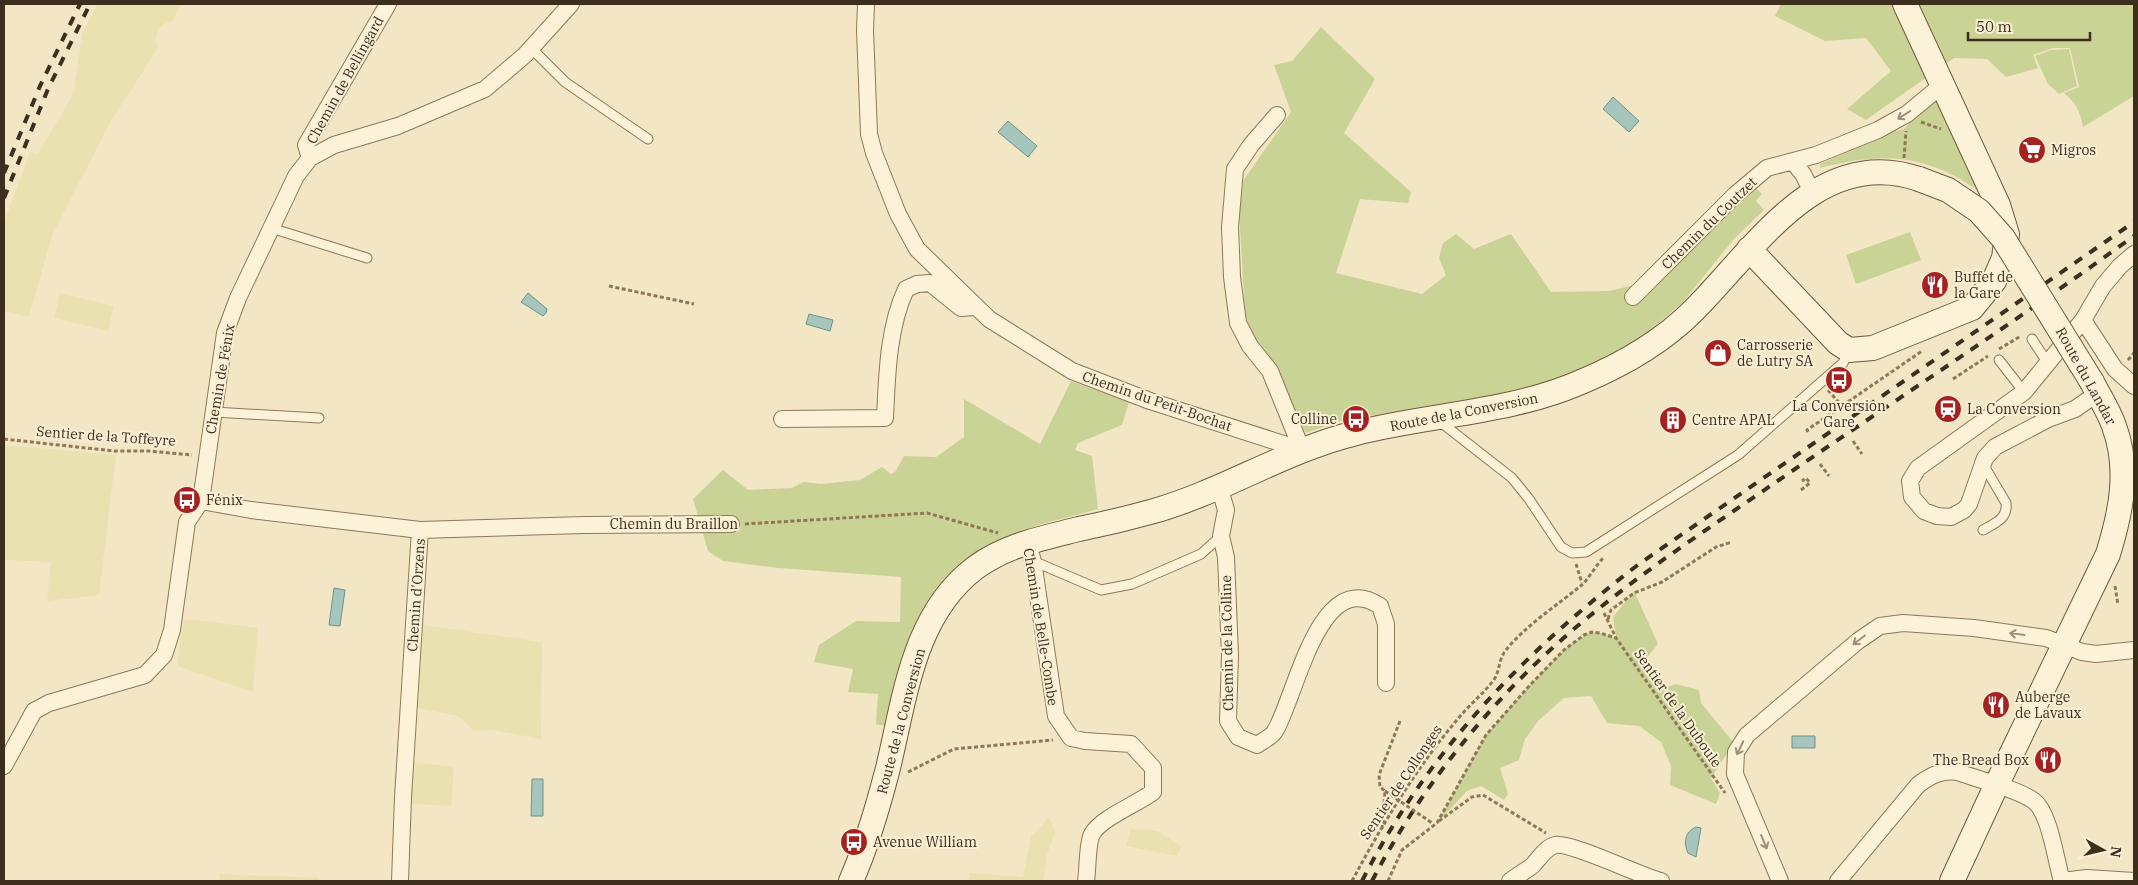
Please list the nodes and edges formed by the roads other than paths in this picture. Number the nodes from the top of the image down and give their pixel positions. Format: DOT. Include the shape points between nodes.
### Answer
graph roads {
  1 [pos="388,4"];
  2 [pos="571,4"];
  3 [pos="866,4"];
  4 [pos="1905,4"];
  5 [pos="531,48"];
  6 [pos="1942,85"];
  7 [pos="1277,114"];
  8 [pos="648,139"];
  9 [pos="310,158"];
  10 [pos="1793,162"];
  11 [pos="1812,192"];
  12 [pos="271,228"];
  13 [pos="1749,249"];
  14 [pos="2134,254"];
  15 [pos="367,258"];
  16 [pos="2127,267"];
  17 [pos="1633,296"];
  18 [pos="975,307"];
  19 [pos="2083,320"];
  20 [pos="2032,339"];
  21 [pos="1849,350"];
  22 [pos="1999,360"];
  23 [pos="2047,362"];
  24 [pos="2134,386"];
  25 [pos="2095,388"];
  26 [pos="2024,392"];
  27 [pos="214,412"];
  28 [pos="319,418"];
  29 [pos="1436,418"];
  30 [pos="782,419"];
  31 [pos="1302,450"];
  32 [pos="1983,464"];
  33 [pos="1219,486"];
  34 [pos="201,501"];
  35 [pos="731,524"];
  36 [pos="420,530"];
  37 [pos="1983,530"];
  38 [pos="1221,536"];
  39 [pos="1030,551"];
  40 [pos="2064,645"];
  41 [pos="2134,650"];
  42 [pos="1386,683"];
  43 [pos="4,766"];
  44 [pos="1996,786"];
  45 [pos="400,881"];
  46 [pos="851,881"];
  47 [pos="1086,881"];
  48 [pos="1510,881"];
  49 [pos="1661,881"];
  50 [pos="1780,881"];
  51 [pos="1838,881"];
  52 [pos="1952,881"];
  53 [pos="2062,881"];
  54 [pos="2134,881"];
  1 -- 9 [label="street, Chemin de Bellingard" via="306,145"];
  2 -- 5 [label="street, Chemin de Fénix"];
  3 -- 18 [label="street, Chemin du Petit-Bochat" via="864,30 869,126 874,153 898,214 917,250"];
  4 -- 6 [label="main road"];
  5 -- 8 [label="lane" via="565,82"];
  5 -- 9 [label="street, Chemin de Fénix" via="485,89 398,126 334,145"];
  6 -- 10 [label="street, Chemin du Coutzet, one-way" via="1907,114 1878,130"];
  6 -- 21 [label="main road" via="1998,205 2007,234 2004,258 1994,281 1972,308 1873,348"];
  7 -- 31 [label="street" via="1235,169 1230,227 1232,277 1238,323 1250,346 1270,371"];
  9 -- 12 [label="street, Chemin de Fénix" via="296,176"];
  10 -- 11 [label="street"];
  10 -- 17 [label="street, Chemin du Coutzet" via="1767,168 1735,195"];
  11 -- 13 [label="main road, Route du Landar"];
  11 -- 25 [label="main road, Route du Landar, bridge" via="1848,177 1872,173 1903,174 1948,190 1979,211 2003,238"];
  12 -- 15 [label="lane"];
  12 -- 27 [label="street, Chemin de Fénix" via="225,332"];
  13 -- 21 [label="main road" via="1838,343"];
  13 -- 29 [label="main road, Route de la Conversion" via="1692,313 1644,351 1612,369 1559,392 1506,406"];
  14 -- 16 [label="street"];
  16 -- 19 [label="street" via="2103,286"];
  18 -- 30 [label="street" via="961,308 930,283 906,289 894,329 885,418"];
  18 -- 31 [label="street, Chemin du Petit-Bochat" via="1072,371 1150,401"];
  19 -- 23 [label="street"];
  19 -- 24 [label="street" via="2115,369"];
  20 -- 23 [label="lane"];
  21 -- 29 [label="lane" via="1842,364 1738,455 1586,552 1572,553 1561,547 1512,478"];
  22 -- 26 [label="lane"];
  23 -- 26 [label="street"];
  25 -- 32 [label="street" via="2075,409 2001,443 1984,458"];
  25 -- 40 [label="main road, Route du Landar" via="2114,426 2124,465 2122,496 2108,554"];
  26 -- 32 [label="street" via="1918,468 1910,481 1912,497 1924,511 1951,517 1969,504"];
  27 -- 28 [label="lane"];
  27 -- 34 [label="street, Chemin de Fénix"];
  29 -- 31 [label="main road, Route de la Conversion" via="1357,433"];
  31 -- 33 [label="main road, Route de la Conversion"];
  32 -- 37 [label="lane" via="2007,510 2001,520"];
  33 -- 38 [label="street, Chemin de la Colline" via="1226,510"];
  33 -- 39 [label="main road, Route de la Conversion" via="1171,506"];
  34 -- 36 [label="street, Chemin d'Orzens"];
  34 -- 43 [label="street, Chemin de Fénix" via="188,522 172,630 164,655 146,675 49,703 34,711"];
  35 -- 36 [label="street, Chemin du Braillon"];
  36 -- 45 [label="street, Chemin d'Orzens" via="402,797"];
  38 -- 39 [label="lane" via="1200,554 1132,584 1101,590"];
  38 -- 42 [label="street, Chemin de la Colline" via="1226,558 1230,655 1228,721 1238,737 1257,744 1274,733 1321,623 1334,607 1347,600 1361,598 1380,606 1386,624"];
  39 -- 46 [label="main road, Route de la Conversion" via="1001,552 976,567 953,588 930,618 912,666 874,817"];
  39 -- 47 [label="street, Chemin de Belle-Combe" via="1056,716 1071,738 1131,744 1153,768 1153,792 1104,820 1092,835"];
  40 -- 41 [label="street" via="2096,654"];
  40 -- 44 [label="main road, Route du Landar"];
  40 -- 50 [label="street, one-way" via="2046,638 1974,628 1903,623 1880,626 1858,641 1747,735 1736,752 1735,774"];
  44 -- 51 [label="street" via="1958,772 1931,776 1918,785"];
  44 -- 52 [label="main road, Route du Landar"];
  44 -- 53 [label="street" via="2035,802 2044,816"];
  48 -- 49 [label="street" via="1556,845"];
  53 -- 54 [label="street" via="2087,878"];
}
